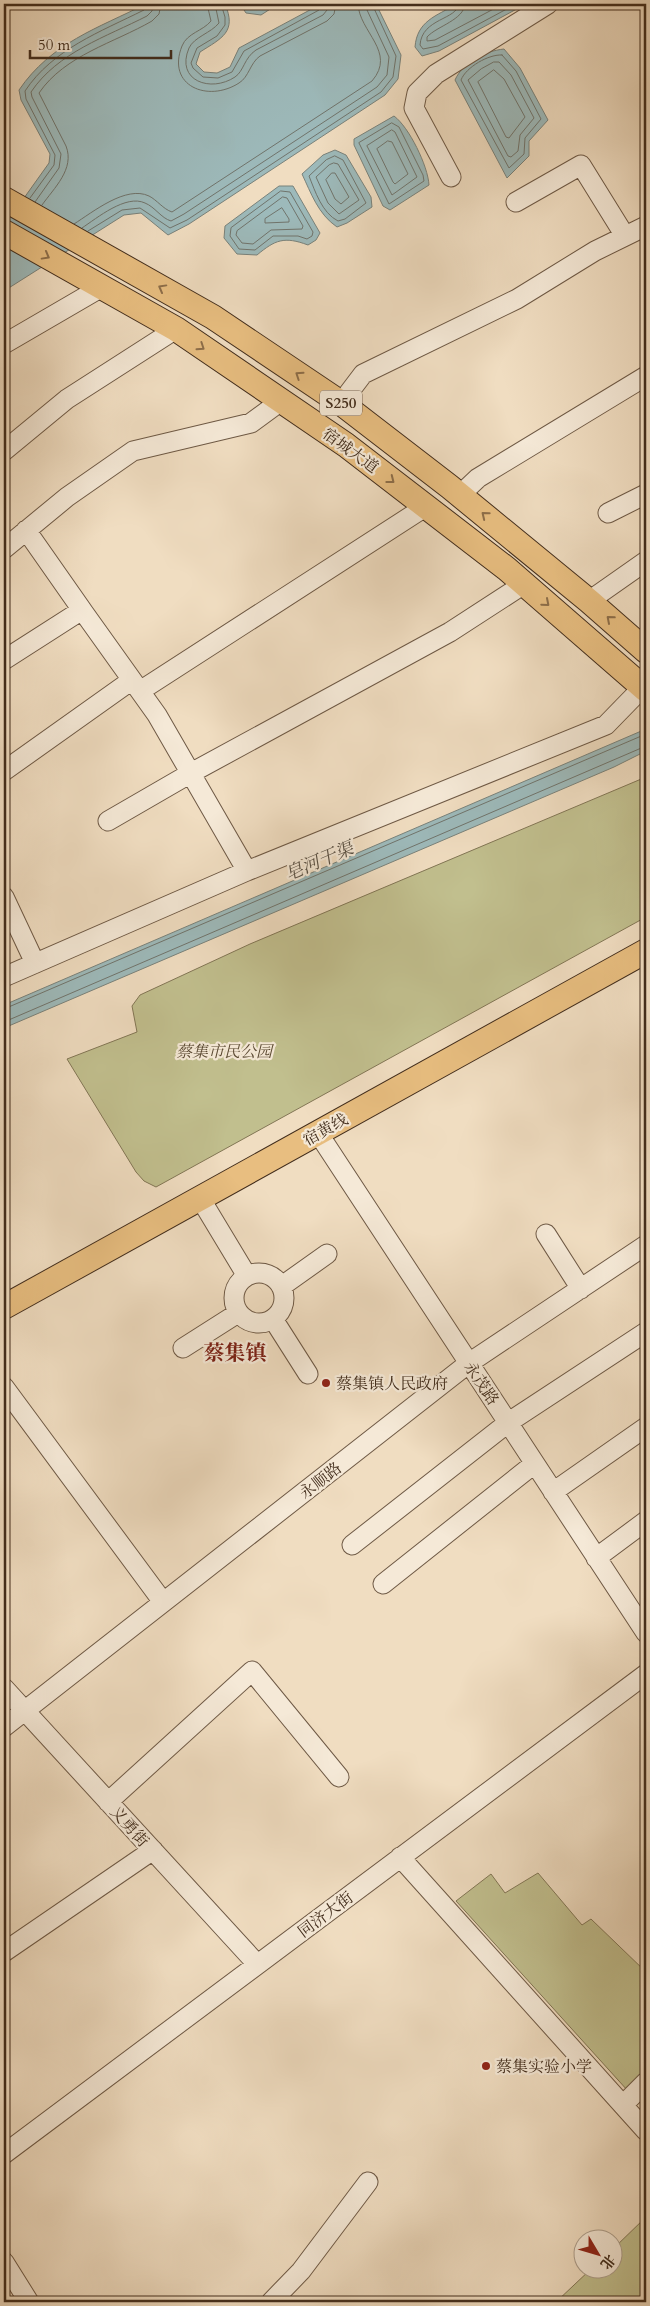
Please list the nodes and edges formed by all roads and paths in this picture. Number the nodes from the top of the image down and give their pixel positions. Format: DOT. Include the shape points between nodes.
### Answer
graph roads {
  1 [pos="548,4"];
  2 [pos="451,177"];
  3 [pos="4,199"];
  4 [pos="516,202"];
  5 [pos="646,226"];
  6 [pos="4,232"];
  7 [pos="625,236"];
  8 [pos="102,287"];
  9 [pos="176,329"];
  10 [pos="4,344"];
  11 [pos="646,376"];
  12 [pos="281,401"];
  13 [pos="341,403"];
  14 [pos="4,451"];
  15 [pos="646,494"];
  16 [pos="460,495"];
  17 [pos="426,506"];
  18 [pos="608,513"];
  19 [pos="26,530"];
  20 [pos="4,549"];
  21 [pos="646,561"];
  22 [pos="524,584"];
  23 [pos="589,601"];
  24 [pos="82,610"];
  25 [pos="646,651"];
  26 [pos="4,660"];
  27 [pos="136,685"];
  28 [pos="645,688"];
  29 [pos="4,770"];
  30 [pos="191,773"];
  31 [pos="108,821"];
  32 [pos="246,871"];
  33 [pos="4,897"];
  34 [pos="646,951"];
  35 [pos="35,963"];
  36 [pos="4,977"];
  37 [pos="318,1133"];
  38 [pos="200,1198"];
  39 [pos="546,1234"];
  40 [pos="646,1245"];
  41 [pos="327,1254"];
  42 [pos="247,1276"];
  43 [pos="282,1286"];
  44 [pos="581,1289"];
  45 [pos="4,1308"];
  46 [pos="238,1313"];
  47 [pos="273,1319"];
  48 [pos="646,1332"];
  49 [pos="183,1348"];
  50 [pos="469,1363"];
  51 [pos="308,1374"];
  52 [pos="4,1387"];
  53 [pos="509,1422"];
  54 [pos="646,1427"];
  55 [pos="534,1464"];
  56 [pos="553,1492"];
  57 [pos="646,1521"];
  58 [pos="352,1545"];
  59 [pos="596,1558"];
  60 [pos="383,1584"];
  61 [pos="163,1602"];
  62 [pos="646,1633"];
  63 [pos="646,1674"];
  64 [pos="4,1688"];
  65 [pos="25,1710"];
  66 [pos="4,1727"];
  67 [pos="339,1777"];
  68 [pos="108,1802"];
  69 [pos="152,1850"];
  70 [pos="400,1858"];
  71 [pos="4,1952"];
  72 [pos="257,1964"];
  73 [pos="646,2082"];
  74 [pos="622,2105"];
  75 [pos="646,2131"];
  76 [pos="4,2154"];
  77 [pos="368,2182"];
  78 [pos="4,2262"];
  79 [pos="29,2302"];
  80 [pos="271,2302"];
  1 -- 2 [label="street" via="436,74 417,93 414,108"];
  13 -- 3 [label="main road, 宿城大道 / S250, one-way" via="213,317"];
  4 -- 7 [label="street" via="581,165"];
  5 -- 7 [label="street"];
  6 -- 8 [label="main road, 宿城大道 / S250, one-way"];
  7 -- 13 [label="street" via="517,299 363,374"];
  8 -- 9 [label="main road, 宿城大道 / S250"];
  8 -- 10 [label="street"];
  9 -- 12 [label="main road, 宿城大道 / S250, one-way"];
  9 -- 14 [label="street" via="67,399"];
  11 -- 16 [label="street" via="478,478"];
  12 -- 17 [label="main road, 宿城大道 / S250, one-way"];
  12 -- 19 [label="street" via="251,423 134,452 66,497"];
  13 -- 16 [label="main road, 宿城大道 / S250"];
  15 -- 18 [label="street"];
  23 -- 16 [label="main road, 宿城大道 / S250, one-way"];
  17 -- 22 [label="main road, 宿城大道 / S250"];
  17 -- 27 [label="street"];
  19 -- 20 [label="street"];
  19 -- 24 [label="street"];
  21 -- 23 [label="street"];
  22 -- 28 [label="main road, 宿城大道 / S250, one-way"];
  22 -- 30 [label="street" via="450,632"];
  25 -- 23 [label="main road, 宿城大道 / S250, one-way"];
  24 -- 26 [label="street"];
  24 -- 27 [label="street"];
  27 -- 29 [label="street"];
  27 -- 30 [label="street"];
  28 -- 32 [label="street" via="606,725"];
  30 -- 31 [label="street"];
  30 -- 32 [label="street"];
  32 -- 35 [label="street"];
  33 -- 35 [label="street"];
  34 -- 37 [label="main road, 宿黄线"];
  35 -- 36 [label="street"];
  37 -- 38 [label="main road, 宿黄线"];
  37 -- 50 [label="street, 永茂路"];
  38 -- 42 [label="street"];
  38 -- 45 [label="main road, 宿黄线"];
  39 -- 44 [label="street"];
  40 -- 44 [label="street, 永顺路"];
  41 -- 43 [label="street"];
  42 -- 43 [label="street" via="262,1272"];
  42 -- 46 [label="street" via="234,1295"];
  43 -- 47 [label="street" via="282,1309"];
  44 -- 50 [label="street, 永顺路"];
  46 -- 47 [label="street" via="252,1322"];
  46 -- 49 [label="street"];
  47 -- 51 [label="street"];
  48 -- 53 [label="street"];
  50 -- 53 [label="street, 永茂路"];
  50 -- 61 [label="street, 永顺路"];
  52 -- 61 [label="street"];
  53 -- 55 [label="street, 永茂路"];
  53 -- 58 [label="street"];
  54 -- 56 [label="street"];
  55 -- 56 [label="street, 永茂路"];
  55 -- 60 [label="street"];
  56 -- 59 [label="street, 永茂路"];
  57 -- 59 [label="street"];
  59 -- 62 [label="street, 永茂路"];
  61 -- 65 [label="street, 永顺路"];
  63 -- 70 [label="street, 同济大街"];
  64 -- 65 [label="street, 义勇街"];
  65 -- 66 [label="street, 永顺路"];
  65 -- 68 [label="street, 义勇街"];
  67 -- 68 [label="street" via="252,1671"];
  68 -- 69 [label="street, 义勇街"];
  69 -- 71 [label="street"];
  69 -- 72 [label="street, 义勇街"];
  70 -- 72 [label="street, 同济大街"];
  70 -- 74 [label="street"];
  72 -- 76 [label="street, 同济大街"];
  73 -- 74 [label="street"];
  74 -- 75 [label="street"];
  77 -- 80 [label="street" via="301,2271"];
  78 -- 79 [label="street"];
}
